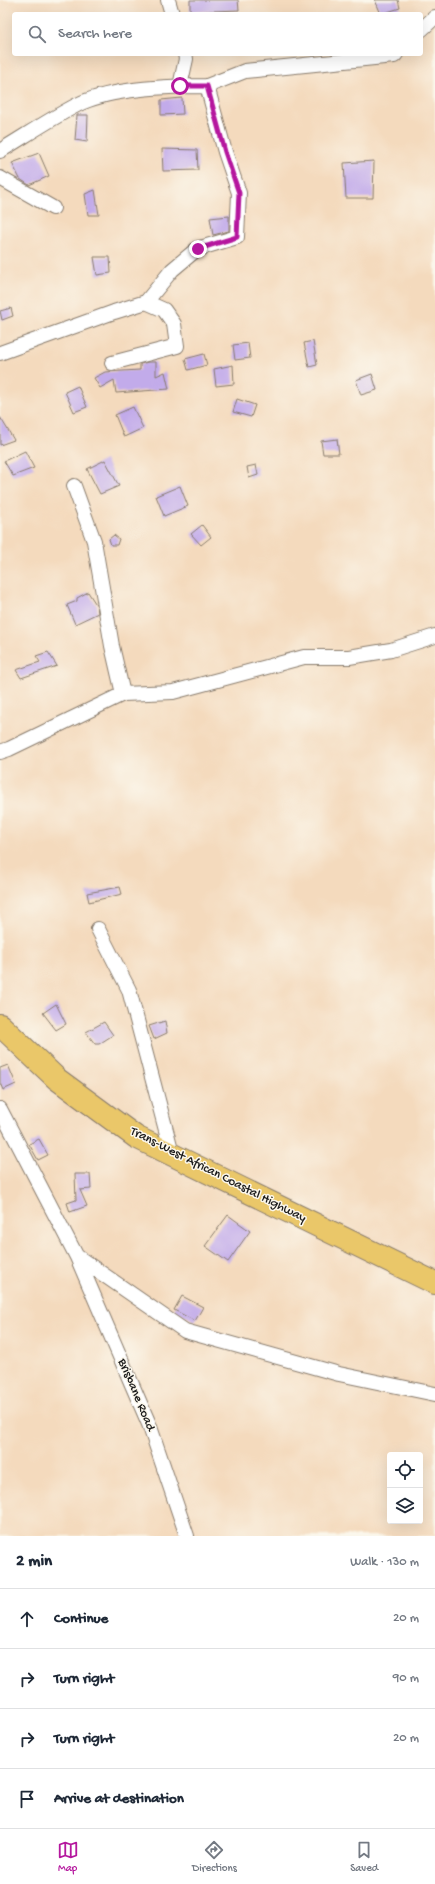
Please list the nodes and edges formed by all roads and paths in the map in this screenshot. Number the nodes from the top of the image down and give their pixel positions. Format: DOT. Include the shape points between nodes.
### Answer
graph roads {
  1 [pos="168,0"];
  2 [pos="171,12"];
  3 [pos="435,17"];
  4 [pos="423,28"];
  5 [pos="185,56"];
  6 [pos="394,56"];
  7 [pos="180,86"];
  8 [pos="207,86"];
  9 [pos="0,151"];
  10 [pos="0,178"];
  11 [pos="53,208"];
  12 [pos="146,302"];
  13 [pos="0,352"];
  14 [pos="112,363"];
  15 [pos="74,486"];
  16 [pos="435,636"];
  17 [pos="123,694"];
  18 [pos="0,752"];
  19 [pos="98,929"];
  20 [pos="0,1025"];
  21 [pos="0,1109"];
  22 [pos="172,1153"];
  23 [pos="77,1257"];
  24 [pos="435,1283"];
  25 [pos="435,1394"];
  26 [pos="187,1536"];
  1 -- 2 [label="street"];
  3 -- 4 [label="street"];
  5 -- 7 [label="street"];
  6 -- 8 [label="street" via="245,71"];
  7 -- 8 [label="street"];
  7 -- 9 [label="street" via="112,94 78,105"];
  8 -- 12 [label="street" via="239,193 237,237 198,249 172,270"];
  10 -- 11 [label="street"];
  12 -- 13 [label="street"];
  12 -- 14 [label="street" via="164,310 174,324 178,346"];
  15 -- 17 [label="street" via="94,541"];
  16 -- 17 [label="street" via="391,650 349,657 304,657 173,692"];
  17 -- 18 [label="street"];
  19 -- 22 [label="street" via="129,990"];
  20 -- 22 [label="highway, Trans-West African Coastal Highway" via="57,1080 136,1137"];
  21 -- 23 [label="street, Brisbane Road"];
  22 -- 24 [label="highway, Trans-West African Coastal Highway"];
  23 -- 25 [label="street" via="185,1330 339,1374"];
  23 -- 26 [label="street, Brisbane Road" via="149,1424"];
}
